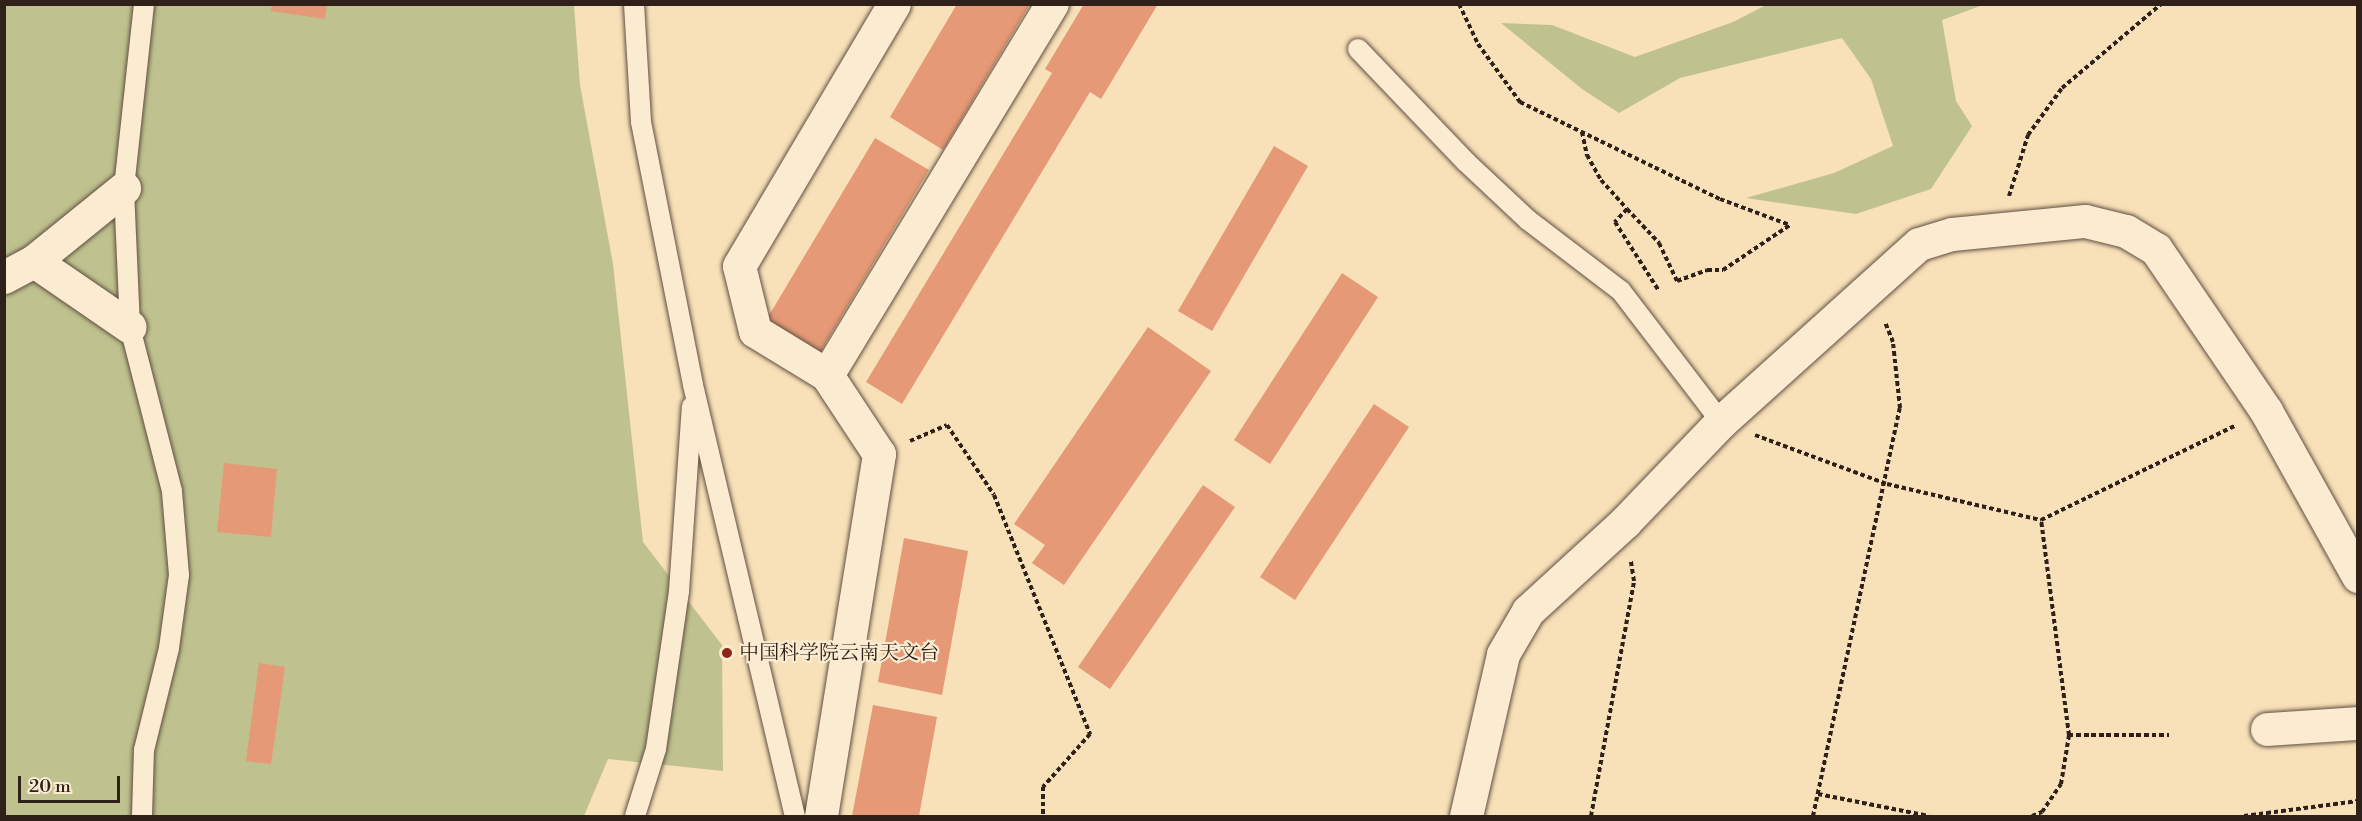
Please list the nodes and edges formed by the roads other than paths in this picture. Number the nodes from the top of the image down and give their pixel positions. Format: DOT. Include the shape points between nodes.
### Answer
graph roads {
  1 [pos="144,4"];
  2 [pos="634,4"];
  3 [pos="894,4"];
  4 [pos="1052,4"];
  5 [pos="1358,49"];
  6 [pos="124,188"];
  7 [pos="34,261"];
  8 [pos="4,276"];
  9 [pos="129,327"];
  10 [pos="827,375"];
  11 [pos="693,385"];
  12 [pos="1721,422"];
  13 [pos="2358,576"];
  14 [pos="2358,723"];
  15 [pos="2267,729"];
  16 [pos="141,816"];
  17 [pos="635,816"];
  18 [pos="795,816"];
  19 [pos="821,816"];
  20 [pos="1466,816"];
  1 -- 6 [label="lane"];
  2 -- 11 [label="lane" via="641,122"];
  3 -- 10 [label="street" via="739,266 755,331"];
  4 -- 10 [label="street"];
  5 -- 12 [label="lane" via="1521,213 1621,291"];
  6 -- 7 [label="street"];
  6 -- 9 [label="lane"];
  7 -- 8 [label="street"];
  7 -- 9 [label="street"];
  9 -- 16 [label="lane" via="172,491 179,575 169,648 144,750"];
  10 -- 19 [label="street" via="879,454"];
  11 -- 17 [label="lane" via="679,591 657,749"];
  11 -- 18 [label="lane"];
  12 -- 13 [label="street" via="1919,244 2004,226 2085,221 2126,231 2156,249 2266,411"];
  12 -- 20 [label="street" via="1625,522 1528,611 1503,654"];
  14 -- 15 [label="street"];
}
